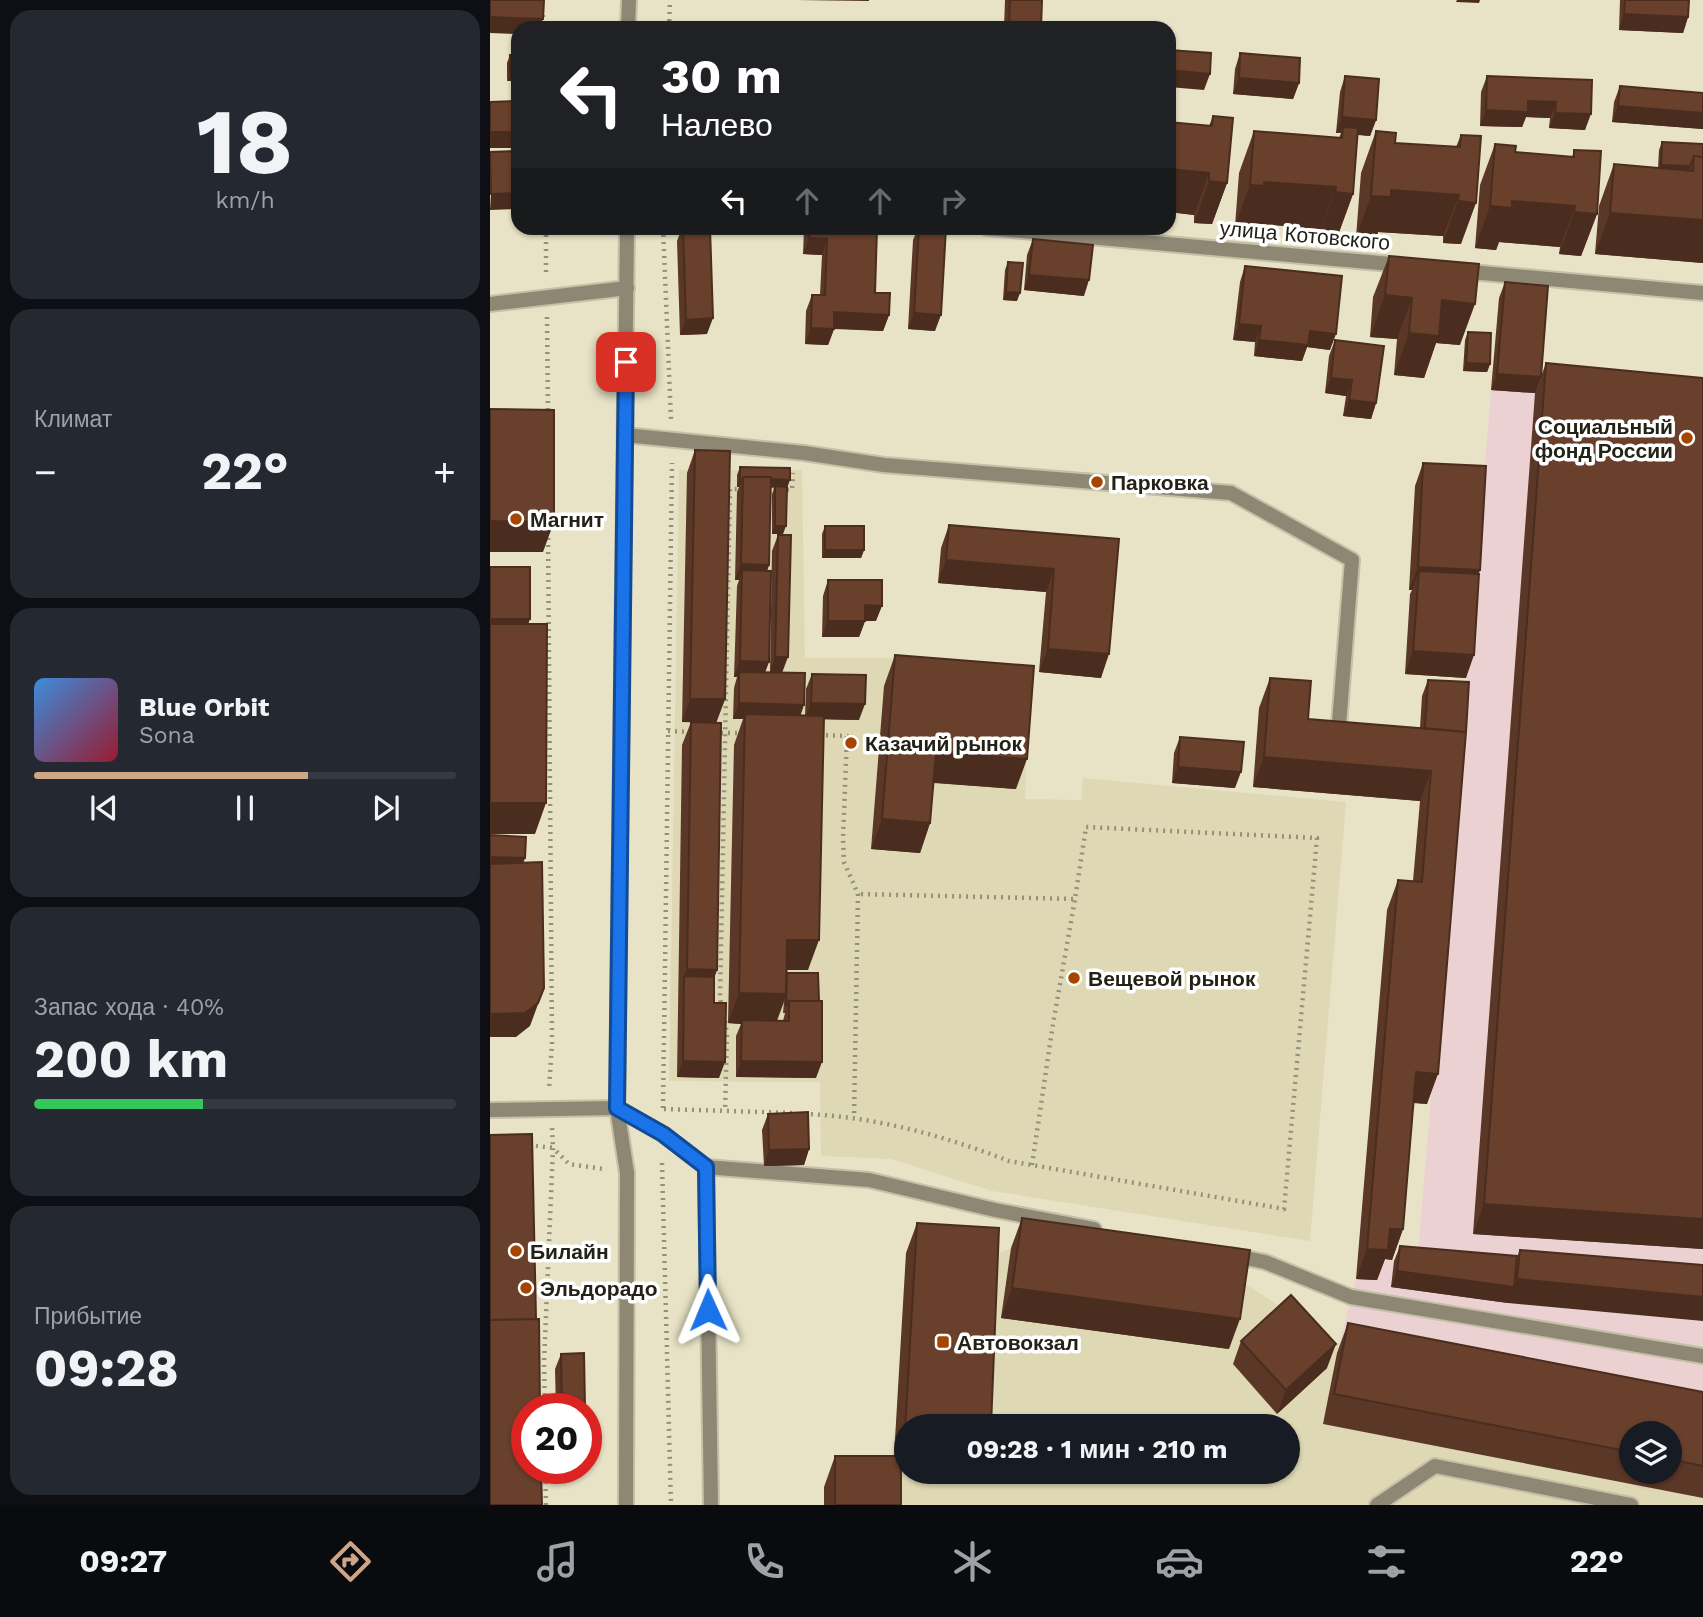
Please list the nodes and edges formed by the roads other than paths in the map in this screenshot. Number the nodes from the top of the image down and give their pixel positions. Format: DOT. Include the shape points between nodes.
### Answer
graph roads {
  1 [pos="629,0"];
  2 [pos="628,21"];
  3 [pos="627,235"];
  4 [pos="1064,235"];
  5 [pos="1414,267"];
  6 [pos="1441,269"];
  7 [pos="627,288"];
  8 [pos="1703,293"];
  9 [pos="490,304"];
  10 [pos="625,435"];
  11 [pos="1338,737"];
  12 [pos="617,1108"];
  13 [pos="490,1110"];
  14 [pos="706,1167"];
  15 [pos="1103,1231"];
  16 [pos="1211,1252"];
  17 [pos="1703,1356"];
  18 [pos="626,1505"];
  19 [pos="711,1505"];
  20 [pos="1377,1505"];
  21 [pos="1631,1505"];
  1 -- 2 [label="street"];
  3 -- 7 [label="street"];
  4 -- 5 [label="street, улица Котовского"];
  6 -- 8 [label="street"];
  7 -- 9 [label="street"];
  7 -- 10 [label="street"];
  10 -- 11 [label="street" via="884,465 1231,493 1352,560"];
  10 -- 12 [label="street"];
  12 -- 13 [label="street"];
  12 -- 14 [label="street" via="663,1134"];
  12 -- 18 [label="street" via="627,1173"];
  14 -- 15 [label="street" via="869,1180"];
  14 -- 19 [label="street"];
  16 -- 17 [label="street" via="1265,1262 1351,1297"];
  20 -- 21 [label="street" via="1435,1465"];
}
